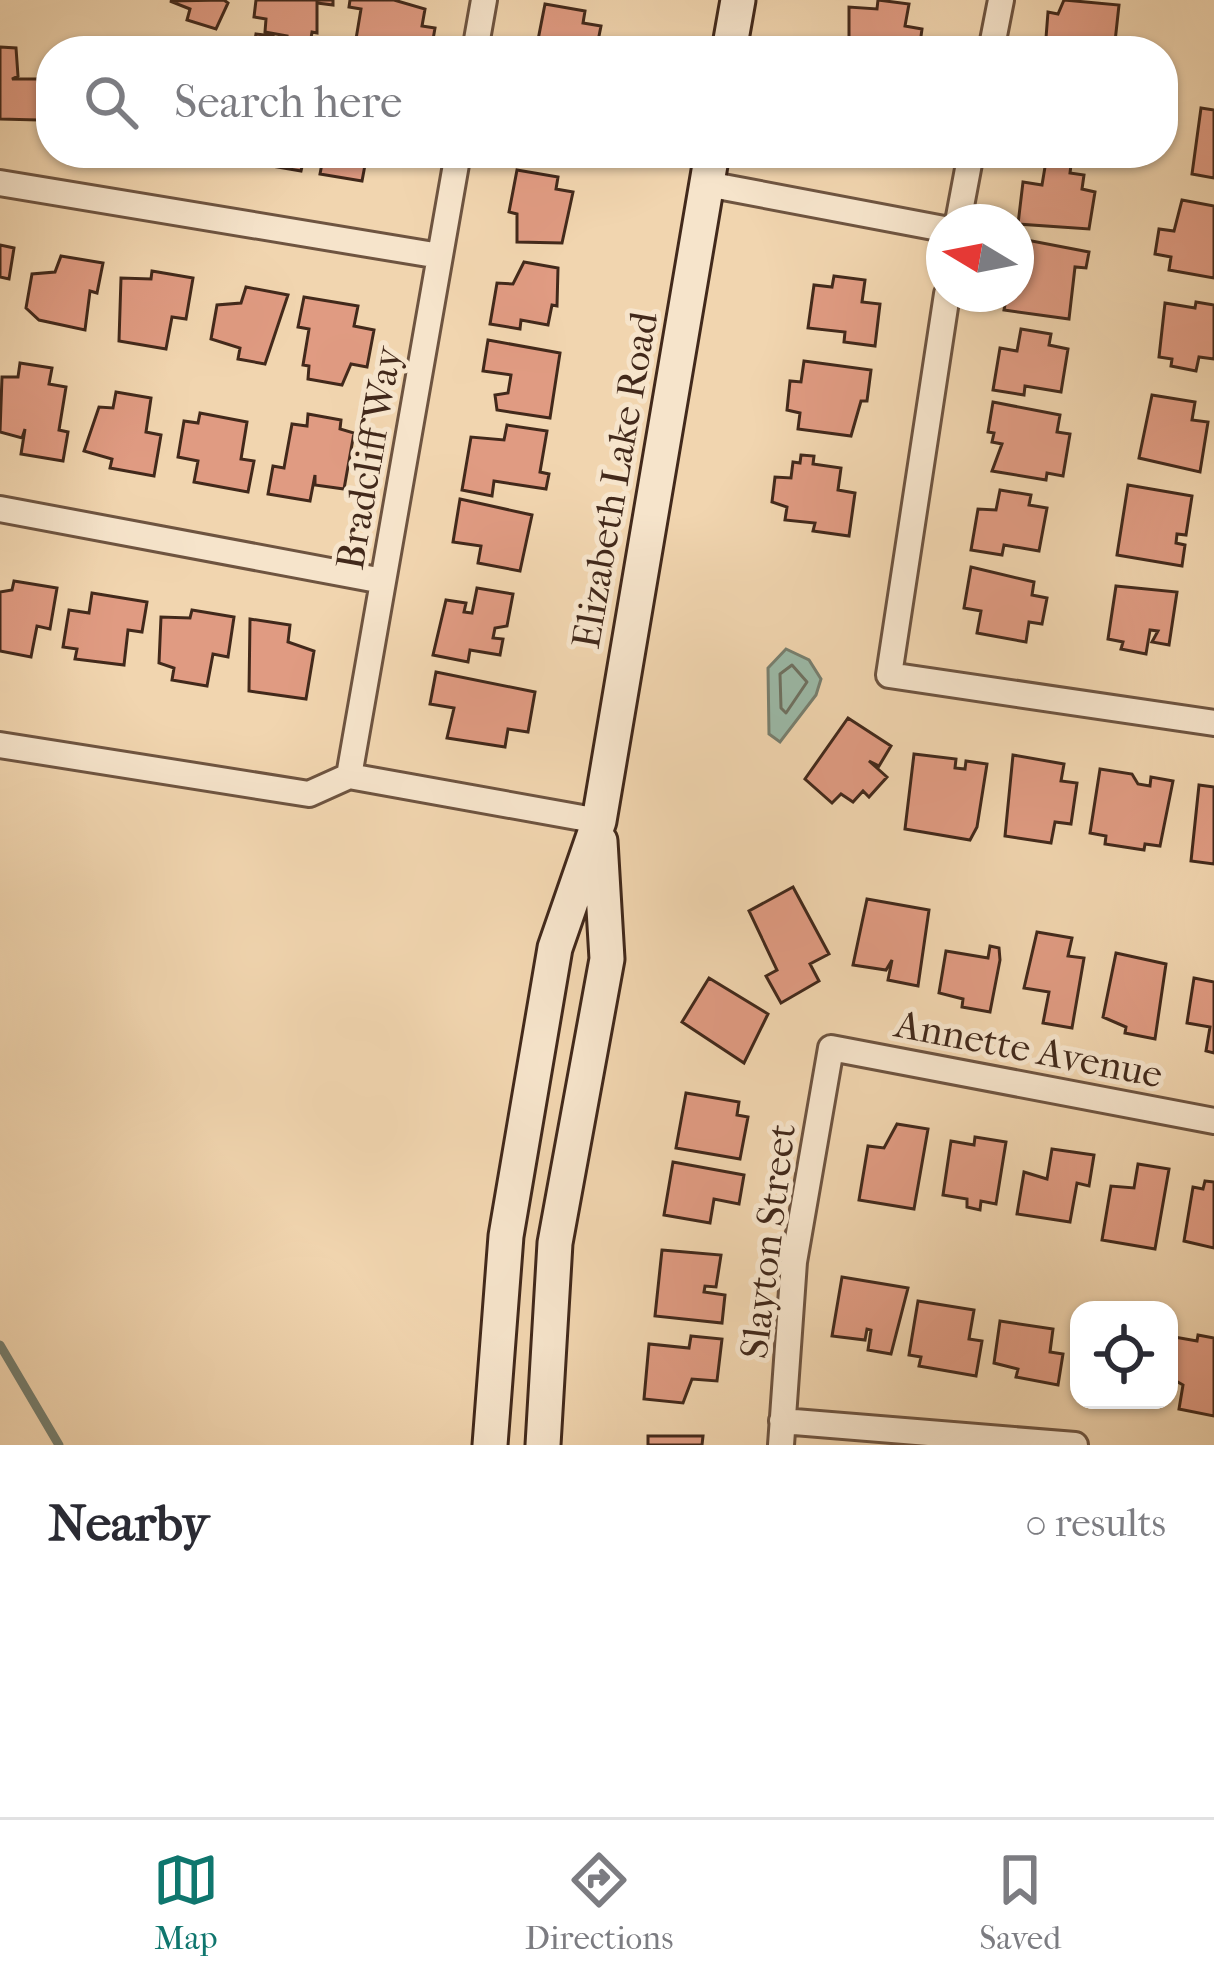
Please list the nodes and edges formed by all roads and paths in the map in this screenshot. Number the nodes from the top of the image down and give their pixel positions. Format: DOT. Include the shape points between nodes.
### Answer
graph roads {
  1 [pos="484,0"];
  2 [pos="738,0"];
  3 [pos="1001,0"];
  4 [pos="478,36"];
  5 [pos="732,36"];
  6 [pos="994,36"];
  7 [pos="455,168"];
  8 [pos="968,168"];
  9 [pos="710,169"];
  10 [pos="0,183"];
  11 [pos="961,204"];
  12 [pos="926,224"];
  13 [pos="440,256"];
  14 [pos="944,312"];
  15 [pos="0,509"];
  16 [pos="383,581"];
  17 [pos="1214,723"];
  18 [pos="0,745"];
  19 [pos="349,776"];
  20 [pos="599,821"];
  21 [pos="831,1048"];
  22 [pos="1214,1121"];
  23 [pos="781,1433"];
  24 [pos="490,1445"];
  25 [pos="543,1445"];
  26 [pos="1075,1445"];
  1 -- 4 [label="street"];
  2 -- 5 [label="main road"];
  3 -- 6 [label="street"];
  7 -- 13 [label="street, Bradcliff Way"];
  8 -- 11 [label="street"];
  9 -- 12 [label="street"];
  9 -- 20 [label="main road, Elizabeth Lake Road"];
  10 -- 13 [label="street"];
  13 -- 16 [label="street, Bradcliff Way"];
  14 -- 17 [label="street" via="889,675"];
  15 -- 16 [label="street"];
  16 -- 19 [label="street, Bradcliff Way"];
  18 -- 19 [label="street" via="309,794"];
  19 -- 20 [label="street"];
  20 -- 24 [label="main road, Elizabeth Lake Road" via="555,948 506,1236"];
  20 -- 25 [label="main road, Elizabeth Lake Road" via="607,959 555,1243"];
  21 -- 22 [label="street, Annette Avenue"];
  21 -- 23 [label="street, Slayton Street" via="794,1262"];
  23 -- 26 [label="street"];
}
